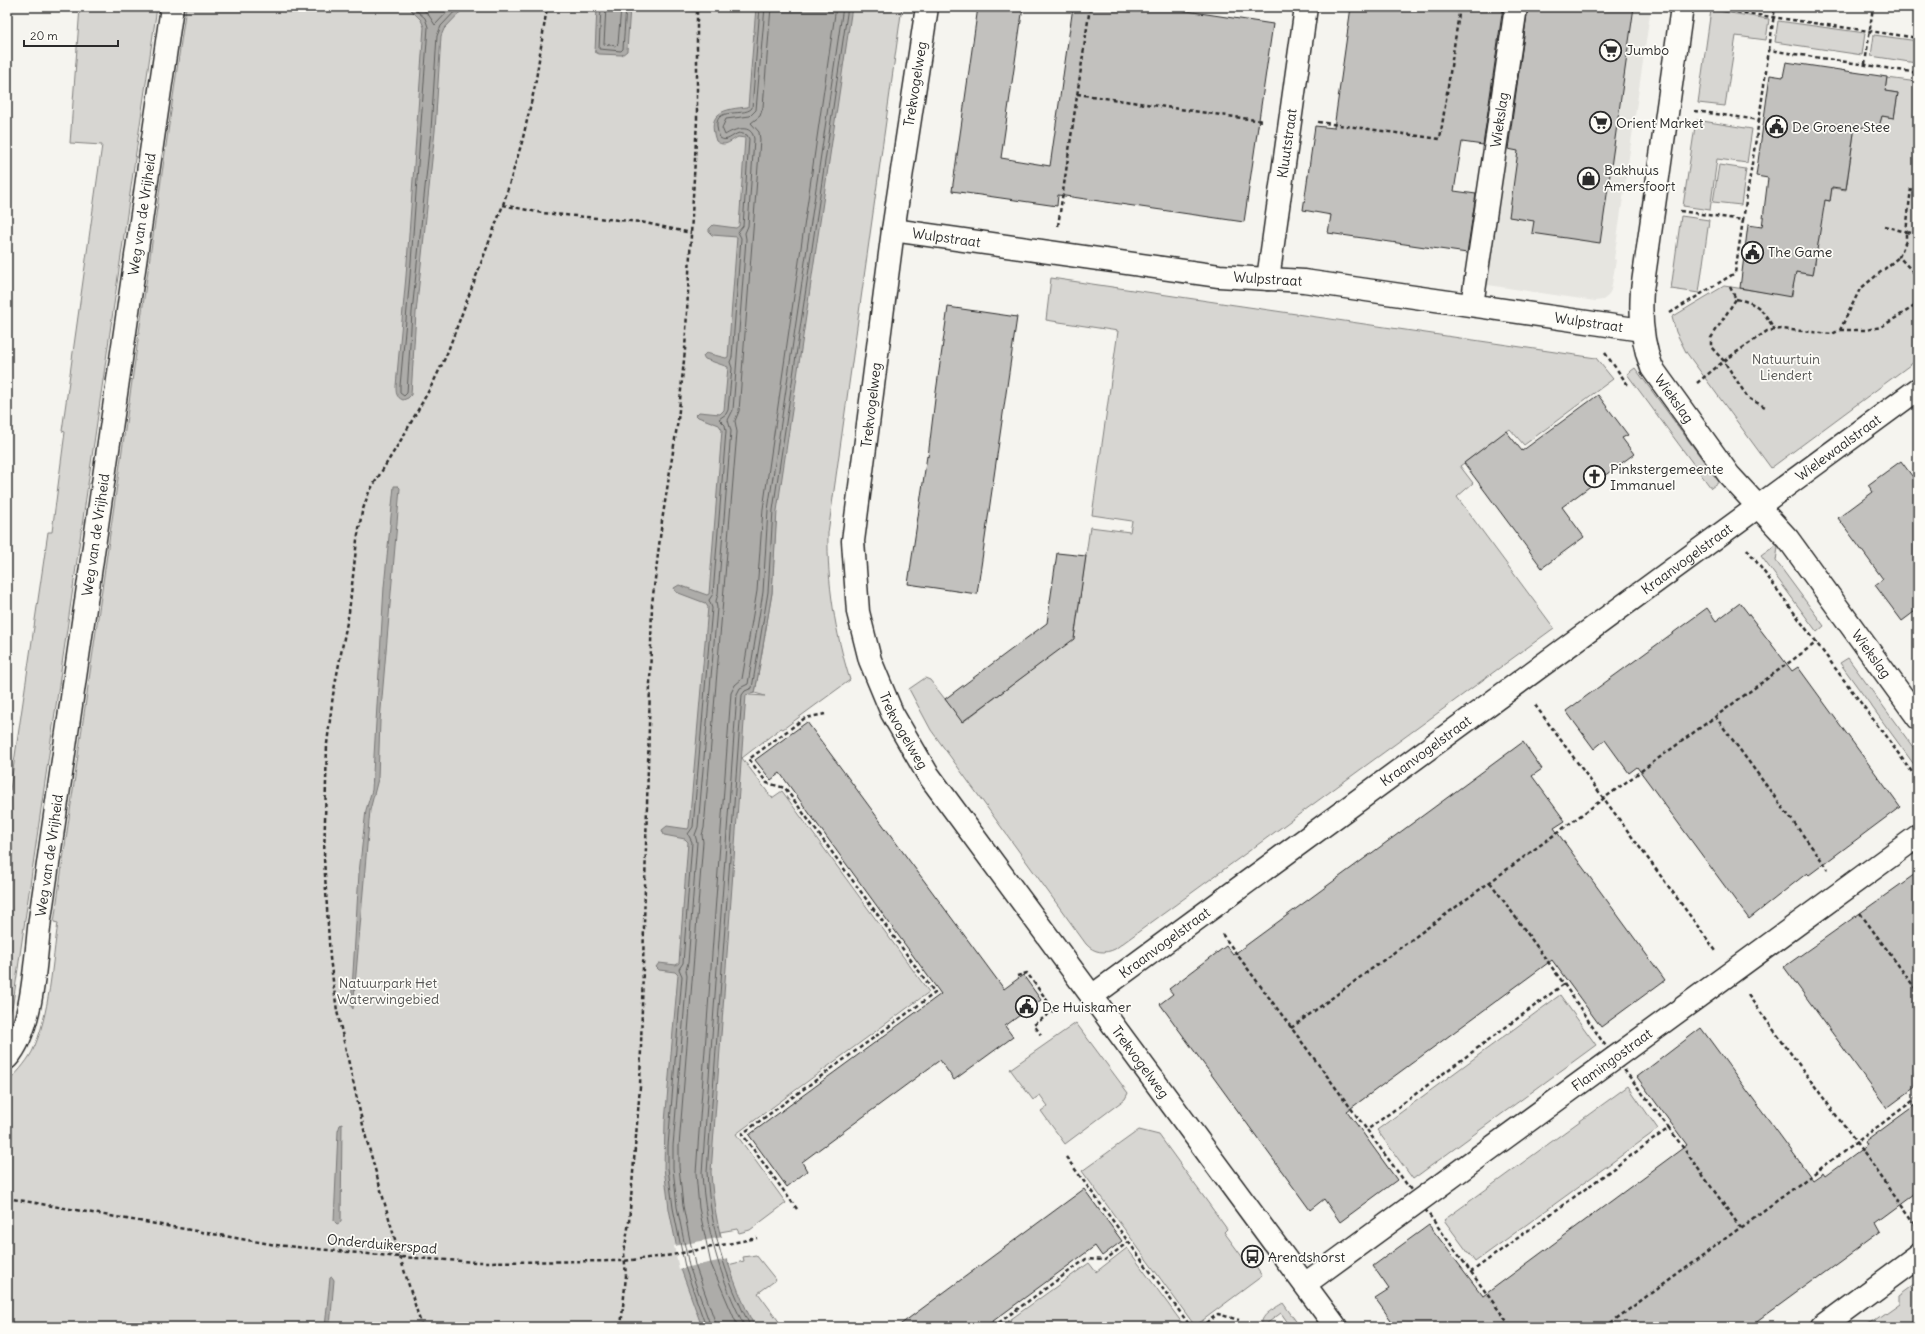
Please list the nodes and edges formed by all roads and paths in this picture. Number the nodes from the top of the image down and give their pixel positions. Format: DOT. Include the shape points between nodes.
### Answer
graph roads {
  1 [pos="172,7"];
  2 [pos="547,7"];
  3 [pos="697,7"];
  4 [pos="927,7"];
  5 [pos="1090,7"];
  6 [pos="1306,7"];
  7 [pos="1460,7"];
  8 [pos="1516,7"];
  9 [pos="1682,7"];
  10 [pos="1705,7"];
  11 [pos="1775,7"];
  12 [pos="1873,7"];
  13 [pos="1774,17"];
  14 [pos="1870,31"];
  15 [pos="1918,38"];
  16 [pos="1769,50"];
  17 [pos="1865,64"];
  18 [pos="1918,67"];
  19 [pos="1918,73"];
  20 [pos="1077,94"];
  21 [pos="1669,107"];
  22 [pos="1759,120"];
  23 [pos="1289,121"];
  24 [pos="1911,188"];
  25 [pos="504,205"];
  26 [pos="1654,207"];
  27 [pos="1743,220"];
  28 [pos="1884,226"];
  29 [pos="893,230"];
  30 [pos="1906,232"];
  31 [pos="690,233"];
  32 [pos="1918,234"];
  33 [pos="1054,253"];
  34 [pos="1899,256"];
  35 [pos="1918,277"];
  36 [pos="1268,279"];
  37 [pos="1730,287"];
  38 [pos="1736,299"];
  39 [pos="1918,304"];
  40 [pos="1472,305"];
  41 [pos="1610,325"];
  42 [pos="1642,330"];
  43 [pos="1775,330"];
  44 [pos="1840,330"];
  45 [pos="1724,361"];
  46 [pos="1918,389"];
  47 [pos="1633,392"];
  48 [pos="1676,401"];
  49 [pos="1767,408"];
  50 [pos="1758,506"];
  51 [pos="1731,526"];
  52 [pos="1817,642"];
  53 [pos="825,714"];
  54 [pos="1715,716"];
  55 [pos="1918,718"];
  56 [pos="1918,780"];
  57 [pos="1918,836"];
  58 [pos="1490,882"];
  59 [pos="1844,891"];
  60 [pos="1206,911"];
  61 [pos="1017,976"];
  62 [pos="1564,984"];
  63 [pos="1918,992"];
  64 [pos="1092,996"];
  65 [pos="1291,1028"];
  66 [pos="1041,1035"];
  67 [pos="7,1058"];
  68 [pos="1615,1058"];
  69 [pos="1918,1097"];
  70 [pos="1669,1128"];
  71 [pos="1367,1130"];
  72 [pos="1066,1157"];
  73 [pos="7,1198"];
  74 [pos="1420,1200"];
  75 [pos="797,1209"];
  76 [pos="1740,1227"];
  77 [pos="757,1238"];
  78 [pos="1128,1242"];
  79 [pos="1918,1256"];
  80 [pos="400,1257"];
  81 [pos="624,1261"];
  82 [pos="1471,1272"];
  83 [pos="1305,1284"];
  84 [pos="1239,1320"];
  85 [pos="422,1327"];
  86 [pos="620,1327"];
  87 [pos="993,1327"];
  88 [pos="1191,1327"];
  89 [pos="1200,1327"];
  90 [pos="1336,1327"];
  91 [pos="1511,1327"];
  92 [pos="1605,1327"];
  93 [pos="1822,1327"];
  1 -- 67 [label="street, Weg van de Vrijheid" via="32,988 20,1040"];
  2 -- 25 [label="path" via="535,86"];
  3 -- 31 [label="path" via="697,120"];
  4 -- 29 [label="street, Trekvogelweg"];
  5 -- 20 [label="path"];
  6 -- 23 [label="street, Kluutstraat"];
  7 -- 23 [label="path" via="1440,139"];
  8 -- 40 [label="street, Wiekslag"];
  9 -- 21 [label="street, Wiekslag"];
  10 -- 13 [label="path"];
  11 -- 13 [label="path"];
  12 -- 14 [label="path"];
  13 -- 14 [label="path"];
  13 -- 16 [label="path"];
  14 -- 15 [label="path"];
  14 -- 17 [label="path"];
  16 -- 17 [label="path"];
  16 -- 22 [label="path"];
  17 -- 19 [label="path"];
  18 -- 19 [label="path"];
  20 -- 23 [label="path"];
  20 -- 33 [label="path"];
  21 -- 22 [label="path"];
  21 -- 26 [label="street, Wiekslag"];
  22 -- 27 [label="path"];
  23 -- 36 [label="street, Kluutstraat"];
  24 -- 30 [label="path"];
  25 -- 31 [label="path" via="542,213 641,222"];
  25 -- 80 [label="path" via="446,356 404,435 369,492 362,512 356,540 350,612 333,695 327,744 324,858 331,966 337,1011 364,1134"];
  26 -- 27 [label="path"];
  26 -- 42 [label="street, Wiekslag" via="1642,297"];
  27 -- 42 [label="path" via="1735,273"];
  28 -- 30 [label="path"];
  29 -- 33 [label="street, Wulpstraat"];
  29 -- 64 [label="street, Trekvogelweg" via="853,541 858,612 863,634 885,700 927,773"];
  30 -- 32 [label="path"];
  30 -- 34 [label="path" via="1906,241"];
  31 -- 81 [label="path" via="685,350 678,420 652,604 650,767 640,1086"];
  33 -- 36 [label="street, Wulpstraat" via="1219,276"];
  34 -- 35 [label="path"];
  34 -- 44 [label="path" via="1860,289"];
  36 -- 40 [label="street, Wulpstraat" via="1304,281"];
  37 -- 38 [label="path"];
  38 -- 43 [label="path" via="1758,305"];
  38 -- 45 [label="path" via="1711,338 1711,347"];
  39 -- 44 [label="path" via="1881,327"];
  40 -- 41 [label="street, Wulpstraat"];
  41 -- 42 [label="street, Wulpstraat"];
  41 -- 47 [label="path" via="1605,353"];
  42 -- 48 [label="street, Wiekslag" via="1652,368"];
  43 -- 44 [label="path" via="1832,334"];
  43 -- 45 [label="path" via="1768,331"];
  45 -- 48 [label="path"];
  45 -- 49 [label="path" via="1748,398"];
  46 -- 50 [label="street, Wielewaalstraat"];
  48 -- 50 [label="street, Wiekslag" via="1729,475"];
  50 -- 51 [label="street, Kraanvogelstraat"];
  50 -- 55 [label="street, Wiekslag" via="1788,539"];
  51 -- 52 [label="path"];
  51 -- 60 [label="street, Kraanvogelstraat"];
  52 -- 54 [label="path"];
  52 -- 56 [label="path"];
  53 -- 75 [label="path" via="805,718 749,759 767,783 785,788 935,993 742,1134"];
  54 -- 58 [label="path"];
  54 -- 59 [label="path"];
  57 -- 59 [label="street, Flamingostraat"];
  58 -- 62 [label="path"];
  58 -- 65 [label="path"];
  59 -- 63 [label="path"];
  59 -- 68 [label="street, Flamingostraat"];
  60 -- 64 [label="street, Kraanvogelstraat"];
  60 -- 65 [label="path"];
  61 -- 66 [label="path" via="1027,973 1054,1010 1034,1025"];
  62 -- 68 [label="path"];
  62 -- 71 [label="path"];
  64 -- 83 [label="street, Trekvogelweg"];
  65 -- 71 [label="path"];
  68 -- 70 [label="path"];
  68 -- 74 [label="street, Flamingostraat"];
  69 -- 76 [label="path"];
  70 -- 76 [label="path"];
  70 -- 82 [label="path"];
  71 -- 74 [label="path"];
  72 -- 78 [label="path"];
  73 -- 80 [label="path, Onderduikerspad" via="276,1244"];
  74 -- 82 [label="path"];
  74 -- 83 [label="street, Flamingostraat"];
  76 -- 92 [label="path"];
  77 -- 81 [label="path, Onderduikerspad"];
  78 -- 87 [label="path" via="1105,1260 1086,1259"];
  78 -- 88 [label="path"];
  79 -- 93 [label="street"];
  80 -- 81 [label="path, Onderduikerspad" via="476,1262"];
  80 -- 85 [label="path"];
  81 -- 86 [label="path" via="626,1276"];
  82 -- 91 [label="path"];
  83 -- 90 [label="street, Trekvogelweg"];
  84 -- 89 [label="path" via="1218,1314"];
}
